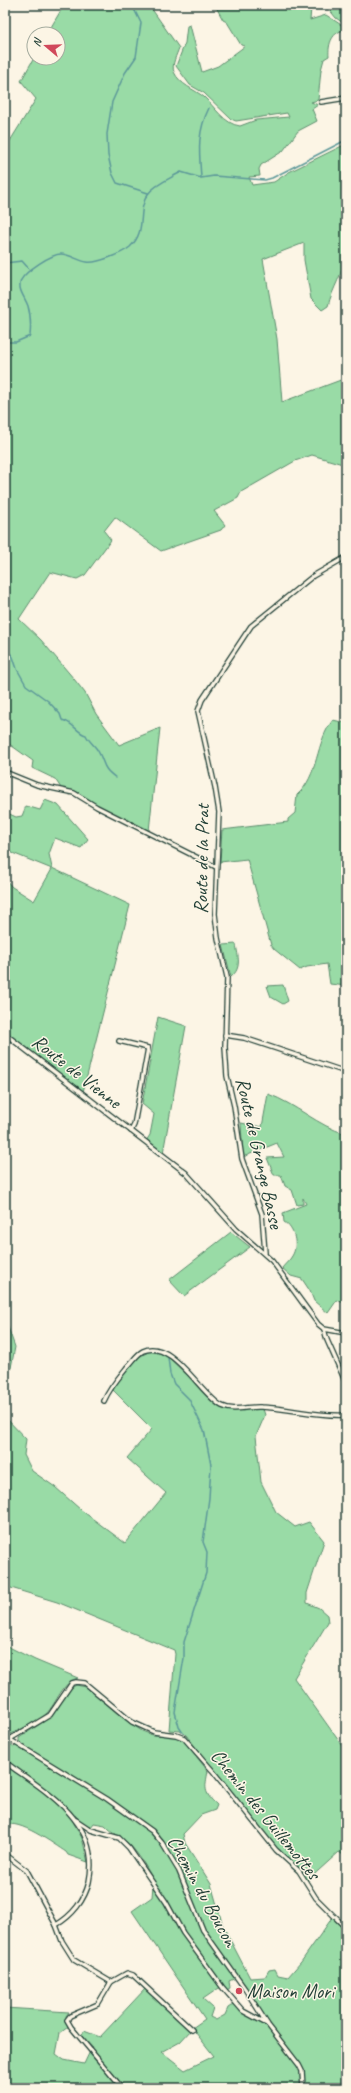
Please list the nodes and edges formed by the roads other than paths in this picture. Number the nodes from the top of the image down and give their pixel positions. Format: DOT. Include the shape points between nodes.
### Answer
graph roads {
  1 [pos="346,98"];
  2 [pos="321,102"];
  3 [pos="346,557"];
  4 [pos="5,772"];
  5 [pos="216,867"];
  6 [pos="5,1034"];
  7 [pos="225,1035"];
  8 [pos="119,1040"];
  9 [pos="346,1072"];
  10 [pos="131,1131"];
  11 [pos="264,1253"];
  12 [pos="324,1329"];
  13 [pos="346,1333"];
  14 [pos="346,1383"];
  15 [pos="104,1400"];
  16 [pos="346,1415"];
  17 [pos="9,1739"];
  18 [pos="5,1742"];
  19 [pos="5,1762"];
  20 [pos="76,1820"];
  21 [pos="5,1854"];
  22 [pos="56,1925"];
  23 [pos="346,1928"];
  24 [pos="111,1982"];
  25 [pos="268,2025"];
  26 [pos="192,2030"];
  27 [pos="122,2088"];
  28 [pos="303,2088"];
  1 -- 2 [label="street"];
  3 -- 5 [label="street, Route de la Prat" via="313,576 251,626 238,642 199,707 198,718 218,798 220,832"];
  4 -- 5 [label="street" via="37,785 77,794 97,808"];
  5 -- 7 [label="street, Route de la Prat" via="216,930 227,977"];
  6 -- 10 [label="street, Route de Vienne"];
  7 -- 9 [label="street" via="244,1038"];
  7 -- 11 [label="street, Route de Grange Basse" via="227,1076 241,1154 261,1210"];
  8 -- 10 [label="street" via="148,1048"];
  10 -- 11 [label="street, Route de Vienne" via="186,1174 236,1229"];
  11 -- 12 [label="street, Route de Vienne"];
  12 -- 13 [label="street"];
  12 -- 14 [label="street"];
  15 -- 16 [label="street" via="113,1384 139,1354 145,1350 155,1350 171,1357 209,1396 226,1408 261,1407 320,1416"];
  17 -- 18 [label="street"];
  17 -- 23 [label="street, Chemin des Guillemottes" via="50,1715 68,1687 76,1682 89,1686 132,1722 154,1732 180,1736 212,1770 276,1850 299,1871 316,1898"];
  17 -- 25 [label="street, Chemin du Boucon" via="107,1799 152,1831 179,1871 203,1930"];
  19 -- 20 [label="street" via="58,1801"];
  20 -- 22 [label="street" via="89,1849 90,1878 80,1901 70,1914"];
  20 -- 25 [label="street" via="91,1830 119,1838 129,1848 162,1895 183,1933 223,1988 243,2010"];
  21 -- 22 [label="street" via="27,1871"];
  22 -- 24 [label="street" via="74,1960"];
  24 -- 26 [label="street" via="127,1973 133,1975"];
  24 -- 27 [label="street" via="98,2004 70,2016 67,2020"];
  25 -- 28 [label="street, Chemin du Boucon" via="299,2065"];
}
